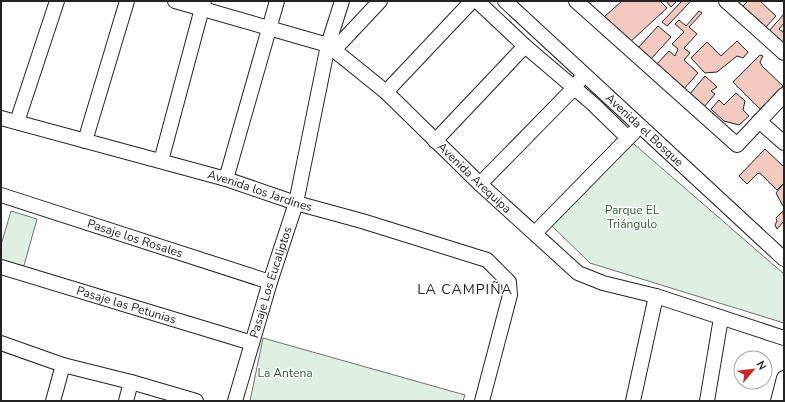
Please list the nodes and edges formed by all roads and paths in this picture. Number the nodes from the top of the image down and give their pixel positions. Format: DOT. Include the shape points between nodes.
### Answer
graph roads {
  1 [pos="56,1"];
  2 [pos="127,1"];
  3 [pos="175,1"];
  4 [pos="277,1"];
  5 [pos="342,1"];
  6 [pos="380,1"];
  7 [pos="472,1"];
  8 [pos="477,1"];
  9 [pos="505,1"];
  10 [pos="726,1"];
  11 [pos="580,2"];
  12 [pos="203,5"];
  13 [pos="270,29"];
  14 [pos="525,46"];
  15 [pos="331,48"];
  16 [pos="784,53"];
  17 [pos="584,74"];
  18 [pos="574,88"];
  19 [pos="602,91"];
  20 [pos="386,92"];
  21 [pos="784,95"];
  22 [pos="592,103"];
  23 [pos="1,118"];
  24 [pos="759,121"];
  25 [pos="17,122"];
  26 [pos="640,126"];
  27 [pos="628,138"];
  28 [pos="85,141"];
  29 [pos="435,141"];
  30 [pos="784,143"];
  31 [pos="161,161"];
  32 [pos="226,179"];
  33 [pos="480,184"];
  34 [pos="1,195"];
  35 [pos="296,203"];
  36 [pos="535,233"];
  37 [pos="784,259"];
  38 [pos="1,267"];
  39 [pos="270,282"];
  40 [pos="656,296"];
  41 [pos="721,318"];
  42 [pos="784,339"];
  43 [pos="1,343"];
  44 [pos="252,343"];
  45 [pos="63,365"];
  46 [pos="784,378"];
  47 [pos="131,382"];
  48 [pos="53,401"];
  49 [pos="126,401"];
  50 [pos="196,401"];
  51 [pos="235,401"];
  52 [pos="482,401"];
  53 [pos="633,401"];
  54 [pos="707,401"];
  55 [pos="778,401"];
  1 -- 25 [label="street"];
  2 -- 28 [label="street"];
  3 -- 12 [label="street, Avenida Arequipa"];
  4 -- 13 [label="street"];
  5 -- 15 [label="street"];
  6 -- 15 [label="street"];
  7 -- 20 [label="street"];
  8 -- 14 [label="street"];
  9 -- 17 [label="street, Avenida el Bosque"];
  10 -- 16 [label="street"];
  11 -- 24 [label="street" via="737,145"];
  12 -- 13 [label="street, Avenida Arequipa"];
  12 -- 31 [label="street"];
  13 -- 15 [label="street, Avenida Arequipa"];
  13 -- 32 [label="street"];
  14 -- 18 [label="street"];
  14 -- 29 [label="street"];
  15 -- 20 [label="street, Avenida Arequipa"];
  15 -- 35 [label="street, Pasaje Los Eucaliptos"];
  17 -- 18 [label="street"];
  17 -- 19 [label="street, Avenida el Bosque"];
  18 -- 22 [label="street"];
  18 -- 33 [label="street"];
  19 -- 22 [label="street"];
  19 -- 26 [label="street, Avenida el Bosque"];
  20 -- 29 [label="street, Avenida Arequipa"];
  21 -- 24 [label="street"];
  22 -- 27 [label="street"];
  23 -- 25 [label="street, Avenida los Jardines"];
  24 -- 30 [label="street"];
  25 -- 28 [label="street, Avenida los Jardines"];
  26 -- 27 [label="street"];
  26 -- 37 [label="street, Avenida el Bosque"];
  27 -- 36 [label="street"];
  28 -- 31 [label="street, Avenida los Jardines"];
  29 -- 33 [label="street, Avenida Arequipa"];
  31 -- 32 [label="street, Avenida los Jardines"];
  32 -- 35 [label="street, Avenida los Jardines"];
  33 -- 36 [label="street, Avenida Arequipa"];
  34 -- 39 [label="street, Pasaje los Rosales"];
  35 -- 39 [label="street, Pasaje Los Eucaliptos"];
  35 -- 52 [label="street, Avenida los Jardines" via="487,260 509,282 510,295"];
  36 -- 40 [label="street, Avenida Arequipa" via="578,273 603,283"];
  38 -- 44 [label="street, Pasaje las Petunias"];
  39 -- 44 [label="street, Pasaje Los Eucaliptos"];
  40 -- 41 [label="street, Avenida Arequipa"];
  40 -- 53 [label="street"];
  41 -- 42 [label="street, Avenida Arequipa"];
  41 -- 54 [label="street"];
  43 -- 45 [label="street"];
  44 -- 51 [label="street, Pasaje Los Eucaliptos"];
  45 -- 47 [label="street"];
  45 -- 48 [label="street"];
  46 -- 55 [label="street"];
  47 -- 49 [label="street"];
  47 -- 50 [label="street"];
}
